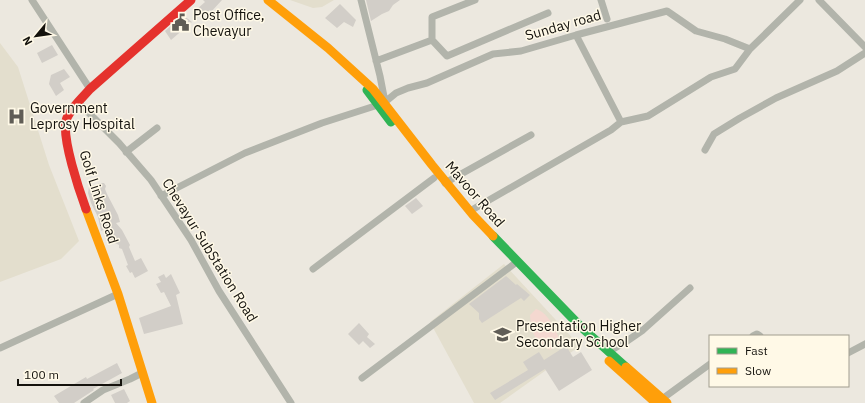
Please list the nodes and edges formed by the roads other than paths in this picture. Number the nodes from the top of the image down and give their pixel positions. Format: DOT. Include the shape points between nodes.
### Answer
graph roads {
  1 [pos="32,0"];
  2 [pos="192,0"];
  3 [pos="260,0"];
  4 [pos="268,0"];
  5 [pos="361,0"];
  6 [pos="475,0"];
  7 [pos="601,0"];
  8 [pos="800,0"];
  9 [pos="819,0"];
  10 [pos="548,13"];
  11 [pos="607,19"];
  12 [pos="576,35"];
  13 [pos="432,40"];
  14 [pos="865,47"];
  15 [pos="750,49"];
  16 [pos="865,53"];
  17 [pos="376,61"];
  18 [pos="90,89"];
  19 [pos="78,102"];
  20 [pos="382,104"];
  21 [pos="621,122"];
  22 [pos="157,128"];
  23 [pos="531,135"];
  24 [pos="705,150"];
  25 [pos="126,152"];
  26 [pos="434,178"];
  27 [pos="446,183"];
  28 [pos="162,196"];
  29 [pos="470,211"];
  30 [pos="514,264"];
  31 [pos="313,269"];
  32 [pos="690,288"];
  33 [pos="118,294"];
  34 [pos="865,344"];
  35 [pos="0,348"];
  36 [pos="608,352"];
  37 [pos="849,352"];
  38 [pos="709,365"];
  39 [pos="142,373"];
  40 [pos="362,378"];
  41 [pos="661,402"];
  42 [pos="84,403"];
  43 [pos="152,403"];
  44 [pos="291,403"];
  1 -- 18 [label="street"];
  2 -- 18 [label="main road, Golf Links Road"];
  3 -- 20 [label="main road, Mavoor Road" via="337,62"];
  4 -- 20 [label="main road, Mavoor Road" via="342,59 373,89"];
  5 -- 17 [label="street"];
  6 -- 13 [label="street" via="432,17"];
  7 -- 11 [label="street"];
  8 -- 15 [label="street"];
  9 -- 14 [label="street"];
  10 -- 13 [label="street" via="447,56"];
  12 -- 15 [label="street, Sunday road" via="667,11 696,31"];
  12 -- 20 [label="street, Sunday road" via="521,51 493,54 427,83 396,93"];
  12 -- 21 [label="street"];
  13 -- 17 [label="street"];
  15 -- 21 [label="street" via="735,69 711,77 648,116"];
  16 -- 24 [label="street" via="837,71 776,98 740,118 714,134"];
  17 -- 20 [label="street"];
  18 -- 19 [label="main road, Golf Links Road"];
  19 -- 25 [label="street, Chevayur SubStation Road"];
  19 -- 33 [label="main road, Golf Links Road" via="66,120 65,135 80,192"];
  20 -- 26 [label="main road, Mavoor Road"];
  20 -- 27 [label="main road, Mavoor Road"];
  20 -- 28 [label="street, Sunday road" via="322,123 244,153"];
  21 -- 29 [label="street"];
  22 -- 25 [label="street"];
  23 -- 27 [label="street"];
  25 -- 28 [label="street, Chevayur SubStation Road"];
  26 -- 30 [label="main road, Mavoor Road"];
  26 -- 31 [label="street"];
  27 -- 29 [label="main road, Mavoor Road"];
  28 -- 44 [label="street, Chevayur SubStation Road" via="191,240 218,291"];
  29 -- 36 [label="main road, Mavoor Road"];
  30 -- 40 [label="street"];
  30 -- 41 [label="main road, Mavoor Road" via="575,329"];
  32 -- 36 [label="street" via="643,330"];
  33 -- 35 [label="street"];
  33 -- 39 [label="main road, Golf Links Road"];
  34 -- 37 [label="street"];
  36 -- 41 [label="main road, Mavoor Road"];
  38 -- 41 [label="street"];
  39 -- 42 [label="street" via="103,390"];
  39 -- 43 [label="main road, Golf Links Road"];
}
